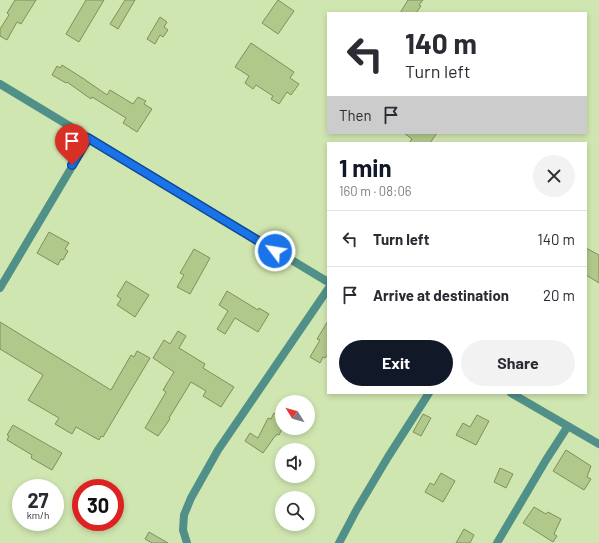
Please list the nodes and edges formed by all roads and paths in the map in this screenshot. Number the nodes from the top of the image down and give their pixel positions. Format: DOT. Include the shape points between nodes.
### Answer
graph roads {
  1 [pos="0,84"];
  2 [pos="88,138"];
  3 [pos="327,281"];
  4 [pos="0,288"];
  5 [pos="327,290"];
  6 [pos="428,394"];
  7 [pos="513,394"];
  8 [pos="568,426"];
  9 [pos="599,444"];
  10 [pos="187,543"];
  11 [pos="340,543"];
  12 [pos="497,543"];
  1 -- 2 [label="street"];
  2 -- 3 [label="street"];
  2 -- 4 [label="street"];
  5 -- 10 [label="street" via="218,450 195,491 184,515 183,530"];
  6 -- 11 [label="street" via="357,509"];
  7 -- 8 [label="street"];
  8 -- 9 [label="street"];
  8 -- 12 [label="street"];
}
